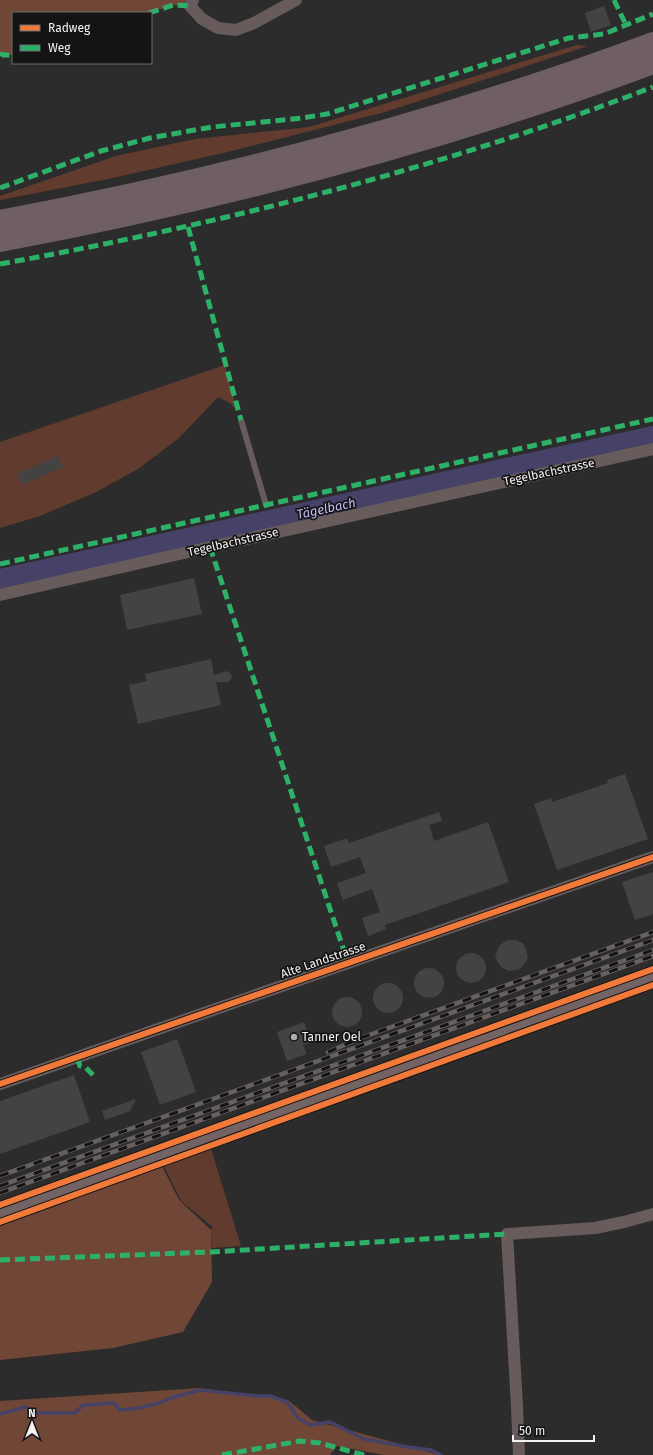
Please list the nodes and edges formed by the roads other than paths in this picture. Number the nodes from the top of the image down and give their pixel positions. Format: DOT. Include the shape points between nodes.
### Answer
graph roads {
  1 [pos="193,0"];
  2 [pos="296,0"];
  3 [pos="653,43"];
  4 [pos="653,63"];
  5 [pos="0,221"];
  6 [pos="0,241"];
  7 [pos="241,420"];
  8 [pos="653,449"];
  9 [pos="266,505"];
  10 [pos="0,595"];
  11 [pos="653,857"];
  12 [pos="653,977"];
  13 [pos="0,1084"];
  14 [pos="0,1214"];
  15 [pos="653,1214"];
  16 [pos="519,1455"];
  1 -- 2 [label="street" via="190,6 202,19 218,28 236,30"];
  3 -- 5 [label="highway" via="495,97 350,140 182,183"];
  4 -- 6 [label="highway" via="471,125 299,174 165,207"];
  7 -- 9 [label="lane"];
  8 -- 10 [label="street, Tegelbachstrasse"];
  11 -- 13 [label="street, Alte Landstrasse"];
  12 -- 14 [label="main road"];
  15 -- 16 [label="street" via="595,1228 507,1234"];
}
